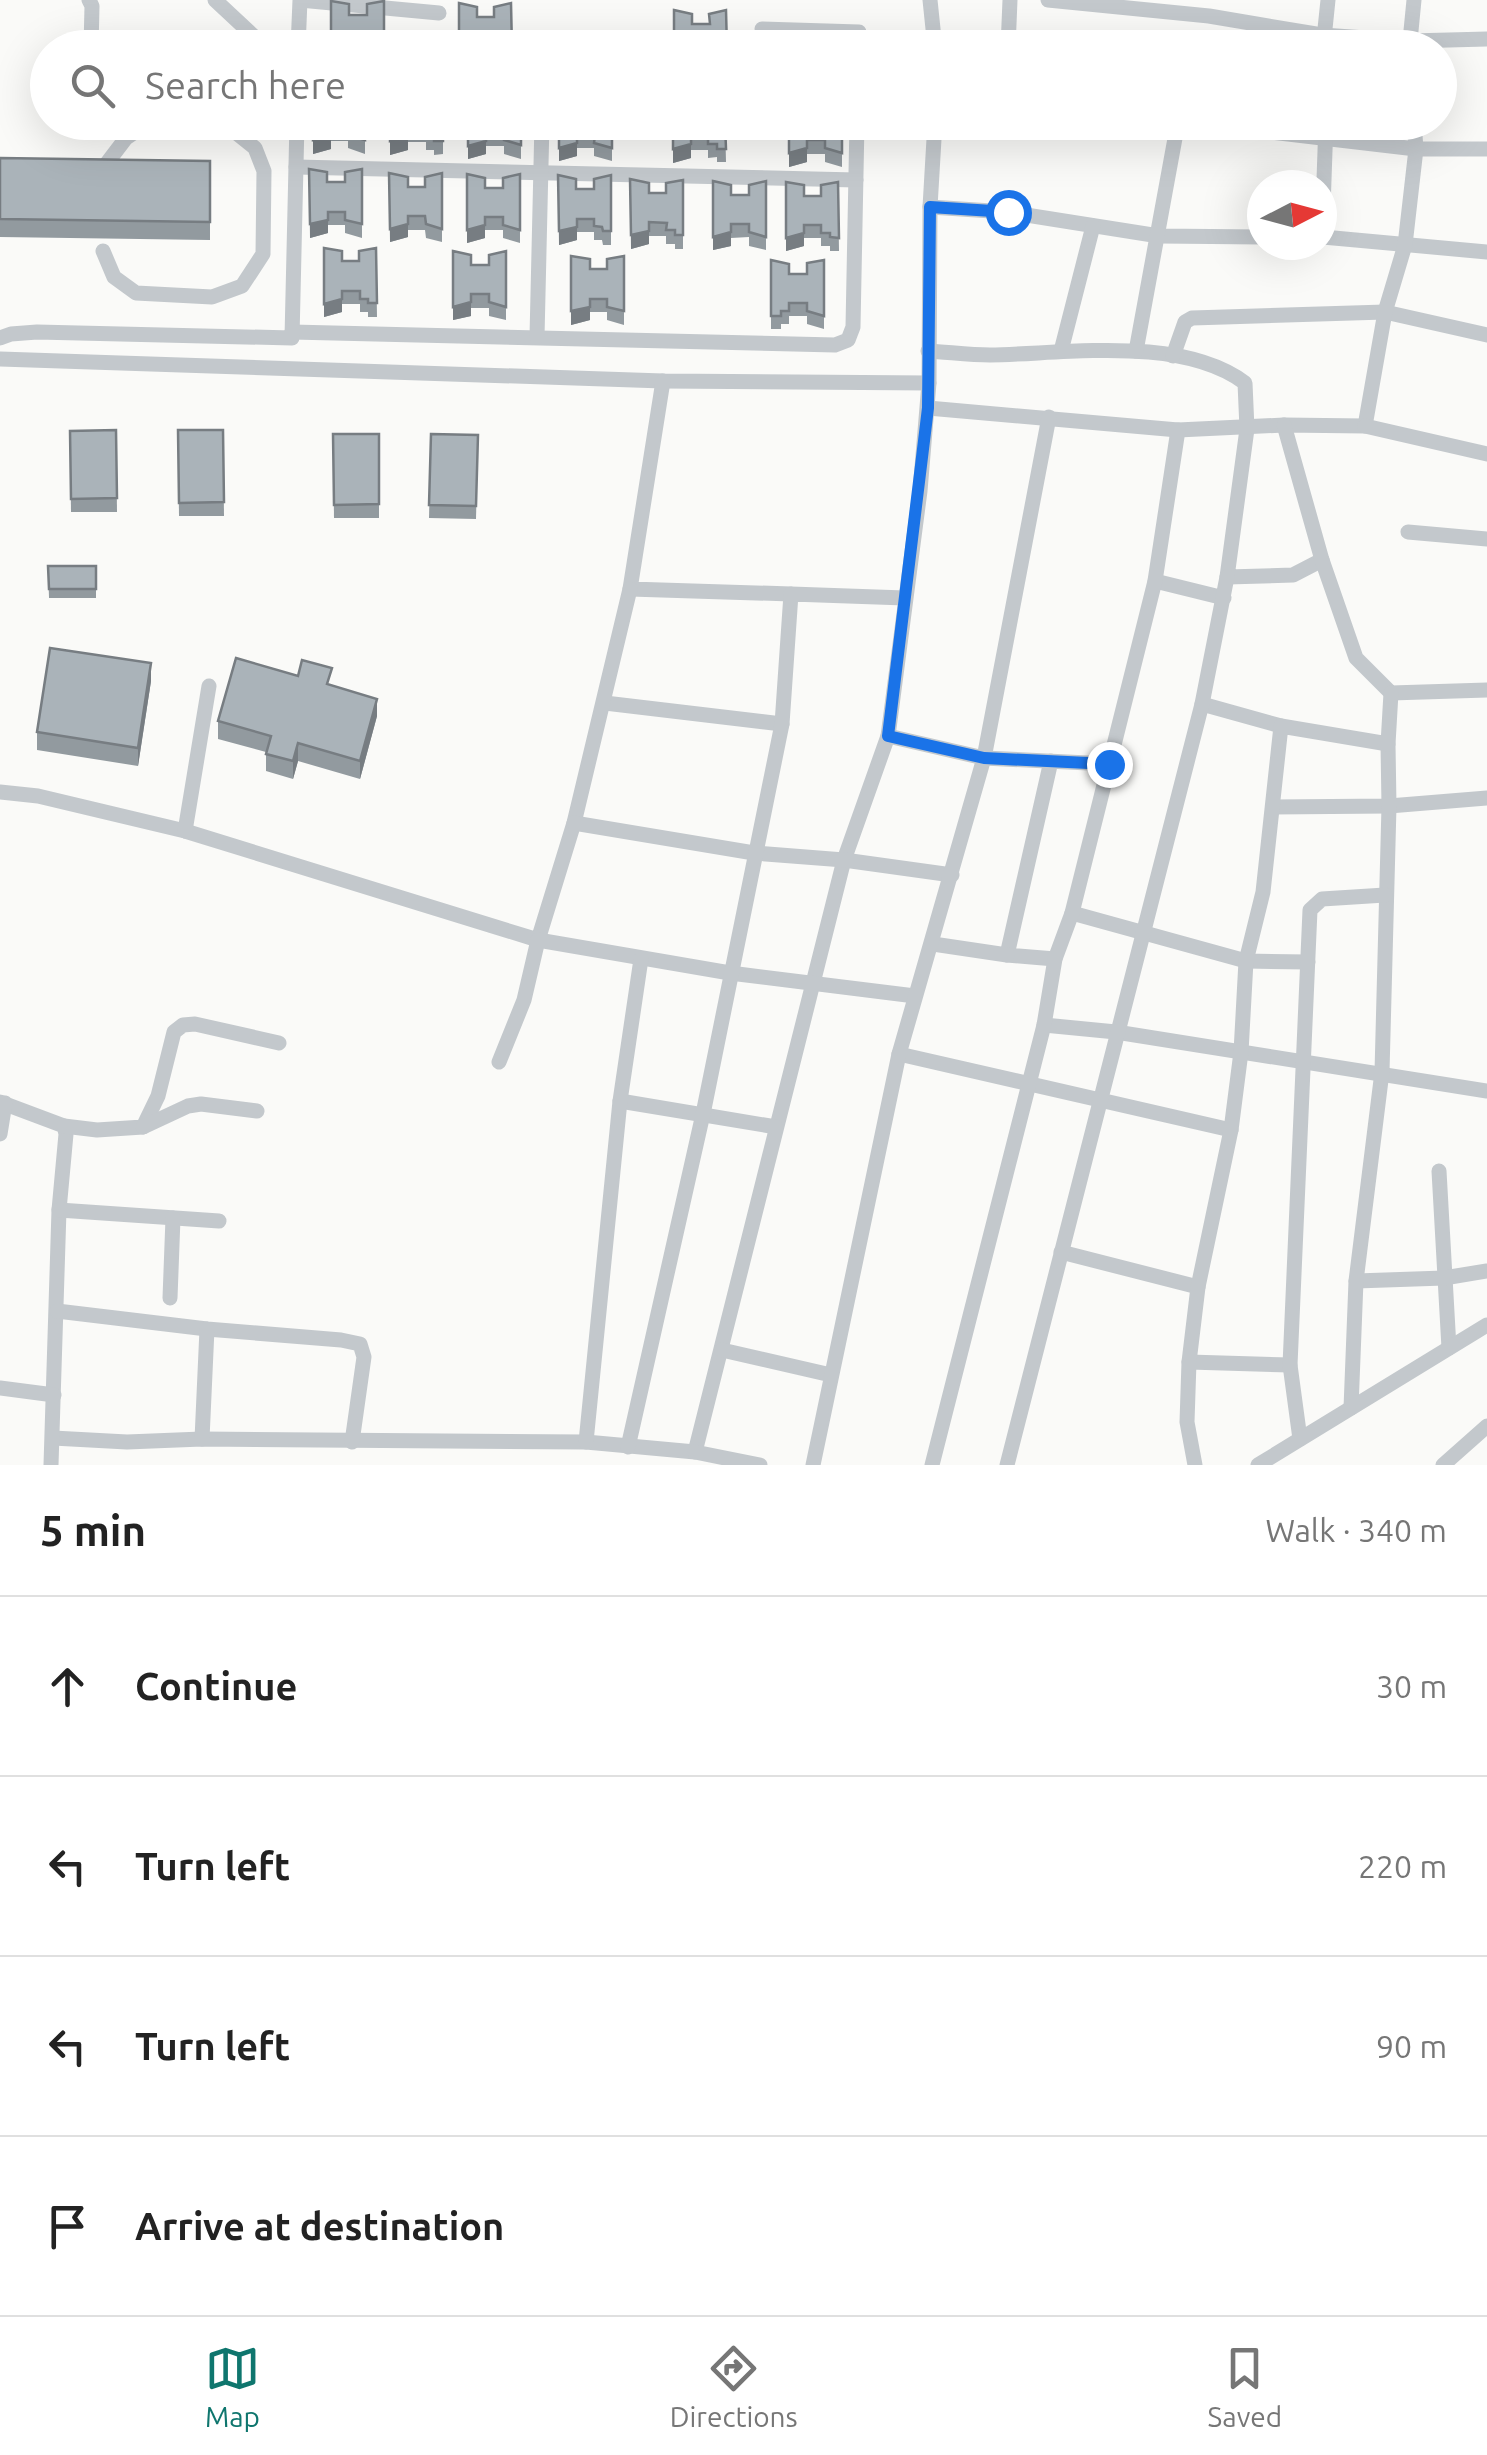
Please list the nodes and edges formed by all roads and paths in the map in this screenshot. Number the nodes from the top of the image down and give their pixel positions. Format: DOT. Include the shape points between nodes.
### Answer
graph roads {
  1 [pos="215,0"];
  2 [pos="930,0"];
  3 [pos="1010,0"];
  4 [pos="1048,0"];
  5 [pos="1328,0"];
  6 [pos="1414,0"];
  7 [pos="93,2"];
  8 [pos="439,12"];
  9 [pos="762,29"];
  10 [pos="92,30"];
  11 [pos="247,30"];
  12 [pos="299,30"];
  13 [pos="794,30"];
  14 [pos="933,30"];
  15 [pos="1009,30"];
  16 [pos="1273,30"];
  17 [pos="1324,30"];
  18 [pos="1411,30"];
  19 [pos="1487,38"];
  20 [pos="1457,40"];
  21 [pos="124,140"];
  22 [pos="247,140"];
  23 [pos="297,140"];
  24 [pos="542,140"];
  25 [pos="857,140"];
  26 [pos="934,140"];
  27 [pos="1175,140"];
  28 [pos="1326,140"];
  29 [pos="1371,140"];
  30 [pos="1415,140"];
  31 [pos="1416,149"];
  32 [pos="1487,149"];
  33 [pos="107,163"];
  34 [pos="296,167"];
  35 [pos="1325,170"];
  36 [pos="541,173"];
  37 [pos="856,180"];
  38 [pos="930,207"];
  39 [pos="1093,226"];
  40 [pos="1159,236"];
  41 [pos="1247,236"];
  42 [pos="1337,238"];
  43 [pos="1405,245"];
  44 [pos="103,251"];
  45 [pos="1487,252"];
  46 [pos="1386,312"];
  47 [pos="292,332"];
  48 [pos="1487,334"];
  49 [pos="0,338"];
  50 [pos="537,338"];
  51 [pos="928,350"];
  52 [pos="1061,351"];
  53 [pos="1136,351"];
  54 [pos="1174,356"];
  55 [pos="0,358"];
  56 [pos="663,381"];
  57 [pos="929,383"];
  58 [pos="928,408"];
  59 [pos="1049,417"];
  60 [pos="1284,425"];
  61 [pos="1365,426"];
  62 [pos="1248,429"];
  63 [pos="1178,430"];
  64 [pos="1487,454"];
  65 [pos="1408,532"];
  66 [pos="1487,539"];
  67 [pos="1322,560"];
  68 [pos="1226,577"];
  69 [pos="1155,581"];
  70 [pos="630,589"];
  71 [pos="791,594"];
  72 [pos="905,598"];
  73 [pos="1224,598"];
  74 [pos="209,686"];
  75 [pos="1487,690"];
  76 [pos="1391,693"];
  77 [pos="605,703"];
  78 [pos="1202,704"];
  79 [pos="782,724"];
  80 [pos="1280,726"];
  81 [pos="888,736"];
  82 [pos="1388,744"];
  83 [pos="984,758"];
  84 [pos="1051,761"];
  85 [pos="1109,764"];
  86 [pos="0,792"];
  87 [pos="1487,798"];
  88 [pos="1389,806"];
  89 [pos="1273,807"];
  90 [pos="574,823"];
  91 [pos="185,830"];
  92 [pos="754,853"];
  93 [pos="844,860"];
  94 [pos="952,875"];
  95 [pos="1386,895"];
  96 [pos="1072,913"];
  97 [pos="1143,934"];
  98 [pos="538,940"];
  99 [pos="933,944"];
  100 [pos="1007,955"];
  101 [pos="641,959"];
  102 [pos="1056,960"];
  103 [pos="1246,961"];
  104 [pos="1308,962"];
  105 [pos="730,973"];
  106 [pos="812,984"];
  107 [pos="915,996"];
  108 [pos="1044,1024"];
  109 [pos="1116,1032"];
  110 [pos="279,1043"];
  111 [pos="1241,1052"];
  112 [pos="899,1054"];
  113 [pos="499,1062"];
  114 [pos="1304,1062"];
  115 [pos="1382,1072"];
  116 [pos="1028,1082"];
  117 [pos="1487,1091"];
  118 [pos="1101,1099"];
  119 [pos="620,1102"];
  120 [pos="3,1103"];
  121 [pos="257,1111"];
  122 [pos="703,1114"];
  123 [pos="64,1126"];
  124 [pos="143,1127"];
  125 [pos="776,1127"];
  126 [pos="1231,1130"];
  127 [pos="0,1134"];
  128 [pos="1439,1170"];
  129 [pos="60,1210"];
  130 [pos="174,1218"];
  131 [pos="219,1221"];
  132 [pos="1061,1252"];
  133 [pos="1487,1271"];
  134 [pos="1444,1278"];
  135 [pos="1356,1281"];
  136 [pos="1198,1287"];
  137 [pos="170,1298"];
  138 [pos="57,1311"];
  139 [pos="1487,1325"];
  140 [pos="207,1329"];
  141 [pos="1449,1348"];
  142 [pos="722,1350"];
  143 [pos="1189,1362"];
  144 [pos="1290,1365"];
  145 [pos="832,1374"];
  146 [pos="0,1388"];
  147 [pos="54,1395"];
  148 [pos="1351,1408"];
  149 [pos="1487,1426"];
  150 [pos="53,1438"];
  151 [pos="1300,1438"];
  152 [pos="202,1439"];
  153 [pos="352,1442"];
  154 [pos="586,1442"];
  155 [pos="628,1447"];
  156 [pos="695,1452"];
  157 [pos="51,1465"];
  158 [pos="760,1465"];
  159 [pos="813,1465"];
  160 [pos="932,1465"];
  161 [pos="1007,1465"];
  162 [pos="1195,1465"];
  163 [pos="1258,1465"];
  164 [pos="1443,1465"];
  1 -- 11 [label="street"];
  2 -- 14 [label="street"];
  3 -- 15 [label="street"];
  4 -- 16 [label="street" via="1210,16"];
  5 -- 17 [label="street"];
  6 -- 18 [label="street"];
  7 -- 10 [label="street"];
  8 -- 12 [label="street" via="300,0"];
  9 -- 13 [label="street"];
  19 -- 20 [label="street"];
  21 -- 33 [label="street"];
  22 -- 44 [label="street" via="264,172 262,254 242,286 212,297 136,293 114,277"];
  23 -- 34 [label="street"];
  24 -- 36 [label="street"];
  25 -- 37 [label="street"];
  26 -- 38 [label="street"];
  27 -- 40 [label="street"];
  28 -- 35 [label="street"];
  29 -- 31 [label="street"];
  30 -- 31 [label="street"];
  31 -- 32 [label="street"];
  31 -- 43 [label="street"];
  34 -- 36 [label="street"];
  34 -- 47 [label="street"];
  36 -- 37 [label="street"];
  36 -- 50 [label="street"];
  37 -- 50 [label="street" via="848,340"];
  38 -- 39 [label="street"];
  38 -- 51 [label="street"];
  39 -- 40 [label="street"];
  39 -- 52 [label="street"];
  40 -- 41 [label="street"];
  40 -- 53 [label="street"];
  42 -- 43 [label="street"];
  43 -- 45 [label="street"];
  43 -- 46 [label="street"];
  46 -- 48 [label="street"];
  46 -- 54 [label="street" via="1192,318"];
  46 -- 61 [label="street"];
  47 -- 49 [label="street" via="292,338 37,332"];
  47 -- 50 [label="street"];
  51 -- 52 [label="street"];
  51 -- 57 [label="street"];
  52 -- 53 [label="street"];
  53 -- 54 [label="street"];
  54 -- 62 [label="street" via="1230,372 1244,383"];
  55 -- 56 [label="street"];
  56 -- 57 [label="street"];
  56 -- 70 [label="street"];
  57 -- 58 [label="street"];
  58 -- 59 [label="street"];
  58 -- 72 [label="street"];
  59 -- 63 [label="street"];
  59 -- 83 [label="street"];
  60 -- 61 [label="street"];
  60 -- 62 [label="street"];
  60 -- 67 [label="street"];
  61 -- 64 [label="street"];
  62 -- 63 [label="street"];
  62 -- 68 [label="street"];
  63 -- 69 [label="street"];
  65 -- 66 [label="street"];
  67 -- 68 [label="street" via="1293,575"];
  67 -- 76 [label="street" via="1356,658"];
  68 -- 73 [label="street"];
  69 -- 73 [label="street"];
  69 -- 85 [label="street"];
  70 -- 71 [label="street"];
  70 -- 77 [label="street"];
  71 -- 72 [label="street"];
  71 -- 79 [label="street"];
  72 -- 81 [label="street"];
  73 -- 78 [label="street"];
  74 -- 91 [label="street"];
  75 -- 76 [label="street"];
  76 -- 82 [label="street"];
  77 -- 79 [label="street"];
  77 -- 90 [label="street"];
  78 -- 80 [label="street"];
  78 -- 97 [label="street"];
  79 -- 92 [label="street"];
  80 -- 82 [label="street"];
  80 -- 89 [label="street"];
  81 -- 83 [label="street"];
  81 -- 93 [label="street"];
  82 -- 88 [label="street"];
  83 -- 84 [label="street"];
  83 -- 94 [label="street"];
  84 -- 85 [label="street"];
  84 -- 100 [label="street"];
  85 -- 96 [label="street"];
  86 -- 91 [label="street"];
  87 -- 88 [label="street"];
  88 -- 89 [label="street"];
  88 -- 95 [label="street"];
  89 -- 103 [label="street"];
  90 -- 92 [label="street"];
  90 -- 98 [label="street"];
  91 -- 98 [label="street"];
  92 -- 93 [label="street"];
  92 -- 105 [label="street"];
  93 -- 94 [label="street"];
  93 -- 106 [label="street"];
  94 -- 99 [label="street"];
  95 -- 104 [label="street" via="1314,903"];
  95 -- 115 [label="street"];
  96 -- 97 [label="street"];
  96 -- 102 [label="street"];
  97 -- 103 [label="street"];
  97 -- 109 [label="street"];
  98 -- 101 [label="street"];
  98 -- 113 [label="street"];
  99 -- 100 [label="street"];
  99 -- 107 [label="street"];
  100 -- 102 [label="street"];
  101 -- 105 [label="street"];
  101 -- 119 [label="street"];
  102 -- 108 [label="street"];
  103 -- 104 [label="street"];
  103 -- 111 [label="street"];
  104 -- 114 [label="street"];
  105 -- 106 [label="street"];
  105 -- 122 [label="street"];
  106 -- 107 [label="street"];
  106 -- 125 [label="street"];
  107 -- 112 [label="street"];
  108 -- 109 [label="street"];
  108 -- 116 [label="street"];
  109 -- 111 [label="street"];
  109 -- 118 [label="street"];
  110 -- 124 [label="street" via="183,1025 174,1032"];
  111 -- 114 [label="street"];
  111 -- 126 [label="street"];
  112 -- 116 [label="street"];
  112 -- 145 [label="street"];
  114 -- 115 [label="street"];
  114 -- 144 [label="street"];
  115 -- 117 [label="street"];
  115 -- 135 [label="street"];
  116 -- 118 [label="street"];
  116 -- 160 [label="street"];
  118 -- 126 [label="street"];
  118 -- 132 [label="street"];
  119 -- 122 [label="street"];
  119 -- 154 [label="street"];
  120 -- 123 [label="street"];
  120 -- 127 [label="street"];
  121 -- 124 [label="street" via="201,1104"];
  122 -- 125 [label="street"];
  122 -- 155 [label="street"];
  123 -- 124 [label="street"];
  123 -- 129 [label="street"];
  125 -- 142 [label="street"];
  126 -- 136 [label="street"];
  128 -- 134 [label="street"];
  129 -- 130 [label="street"];
  129 -- 138 [label="street"];
  130 -- 131 [label="street"];
  130 -- 137 [label="street"];
  132 -- 136 [label="street"];
  132 -- 161 [label="street"];
  133 -- 134 [label="street"];
  134 -- 135 [label="street"];
  134 -- 141 [label="street"];
  135 -- 148 [label="street"];
  136 -- 143 [label="street"];
  138 -- 140 [label="street"];
  138 -- 147 [label="street"];
  139 -- 141 [label="street"];
  140 -- 152 [label="street"];
  140 -- 153 [label="street" via="360,1344 364,1357"];
  141 -- 148 [label="street"];
  142 -- 145 [label="street"];
  142 -- 156 [label="street"];
  143 -- 144 [label="street"];
  143 -- 162 [label="street" via="1187,1422"];
  144 -- 151 [label="street"];
  145 -- 159 [label="street"];
  146 -- 147 [label="street"];
  147 -- 150 [label="street"];
  148 -- 151 [label="street"];
  149 -- 164 [label="street"];
  150 -- 152 [label="street"];
  150 -- 157 [label="street"];
  151 -- 163 [label="street"];
  152 -- 153 [label="street"];
  153 -- 154 [label="street"];
  154 -- 155 [label="street"];
  155 -- 156 [label="street"];
  156 -- 158 [label="street"];
}
